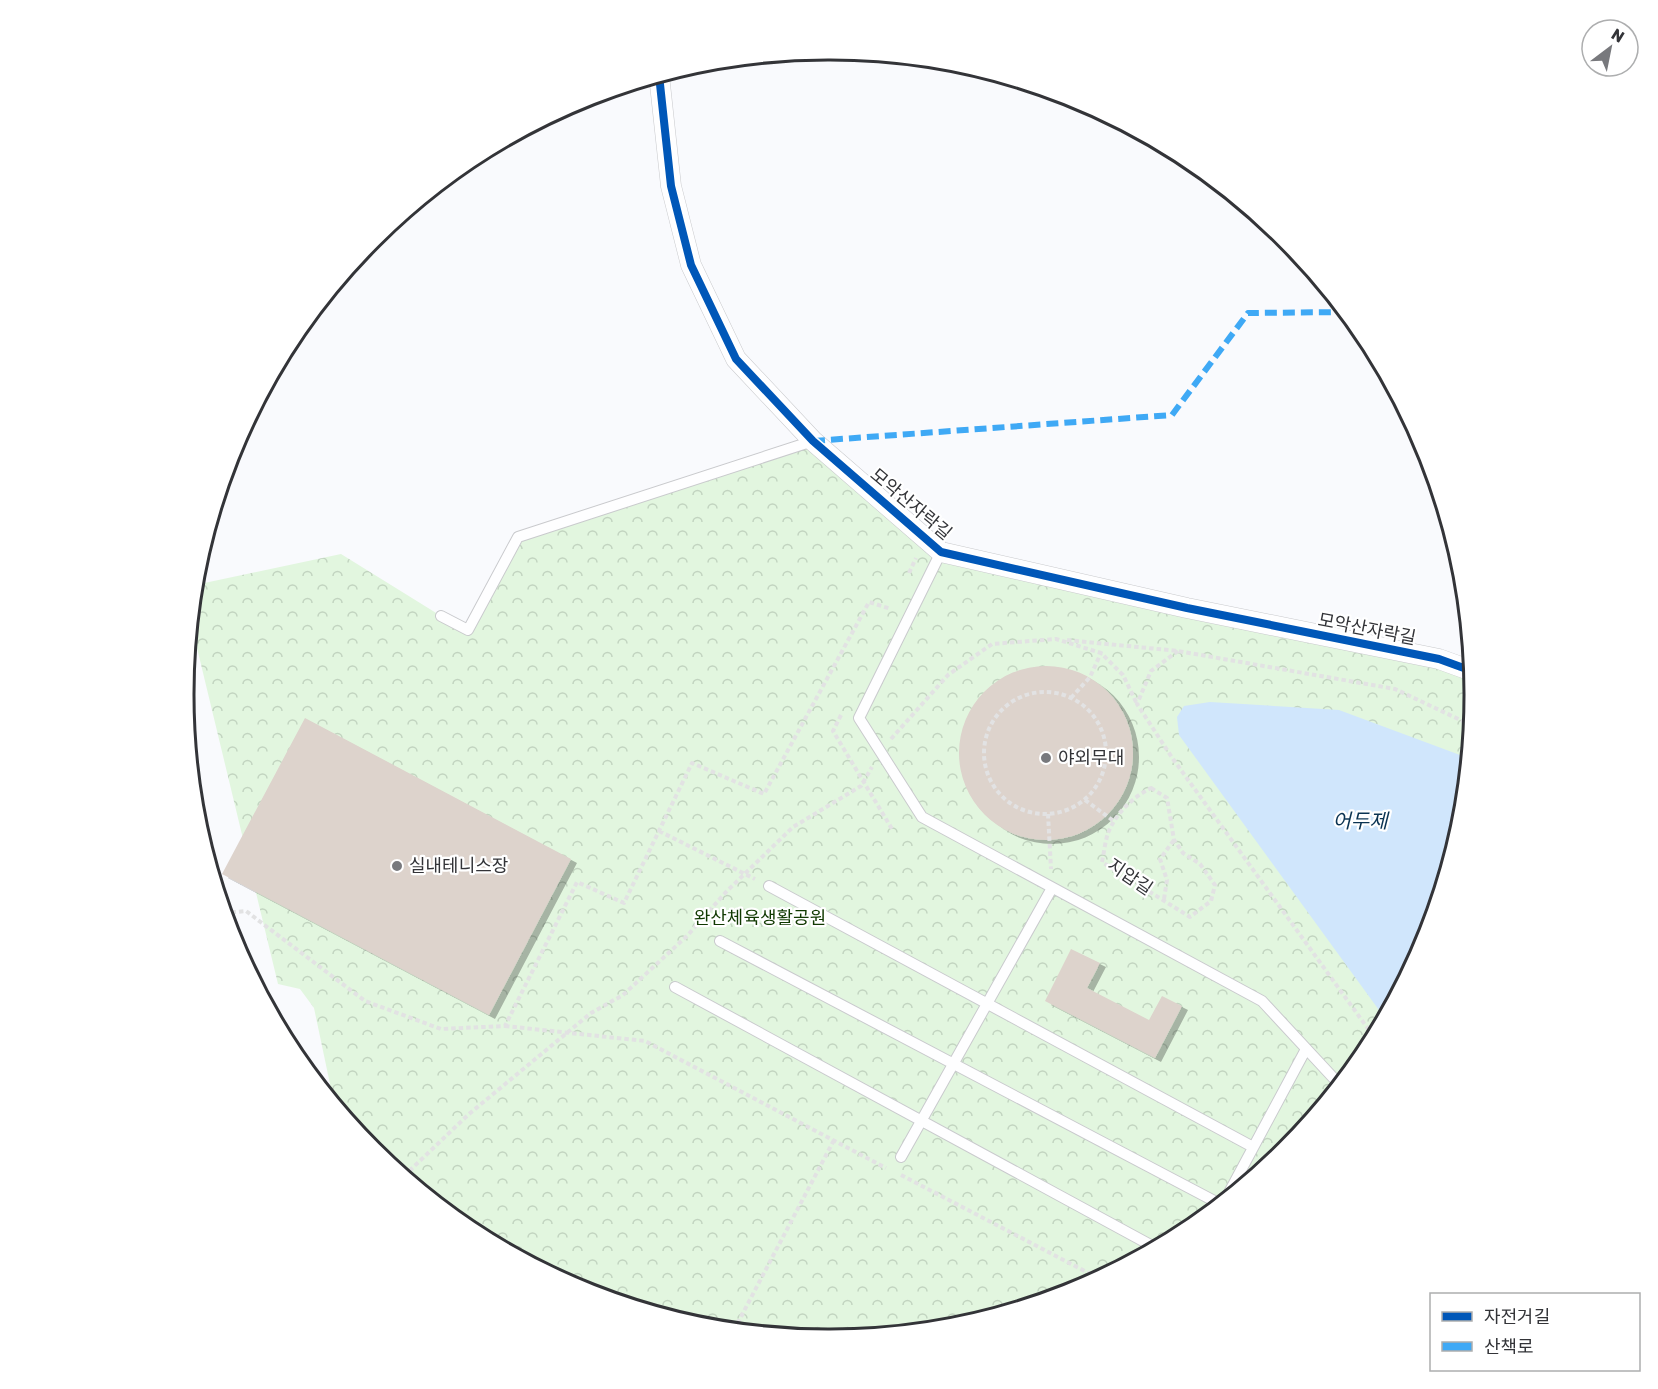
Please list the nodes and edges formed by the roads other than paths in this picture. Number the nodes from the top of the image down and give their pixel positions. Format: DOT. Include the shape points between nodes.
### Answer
graph roads {
  1 [pos="660,84"];
  2 [pos="813,441"];
  3 [pos="941,552"];
  4 [pos="441,616"];
  5 [pos="1463,667"];
  6 [pos="769,886"];
  7 [pos="1052,888"];
  8 [pos="720,941"];
  9 [pos="675,987"];
  10 [pos="987,1003"];
  11 [pos="1306,1049"];
  12 [pos="953,1064"];
  13 [pos="1334,1078"];
  14 [pos="921,1120"];
  15 [pos="1253,1147"];
  16 [pos="901,1157"];
  17 [pos="1234,1182"];
  18 [pos="1212,1200"];
  19 [pos="1147,1243"];
  1 -- 2 [label="street, 모악산자락길" via="671,186 691,265 736,360"];
  2 -- 3 [label="street, 모악산자락길"];
  2 -- 4 [label="lane" via="518,537 468,630"];
  3 -- 5 [label="street, 모악산자락길" via="1187,608 1439,658"];
  3 -- 7 [label="lane" via="859,718 922,817"];
  6 -- 10 [label="lane"];
  7 -- 10 [label="lane"];
  7 -- 11 [label="lane" via="1262,1001"];
  8 -- 12 [label="lane"];
  9 -- 14 [label="lane"];
  10 -- 12 [label="lane"];
  10 -- 15 [label="lane"];
  11 -- 13 [label="lane"];
  11 -- 15 [label="lane"];
  12 -- 14 [label="lane"];
  12 -- 18 [label="lane"];
  14 -- 16 [label="lane"];
  14 -- 19 [label="lane"];
  15 -- 17 [label="lane"];
}
